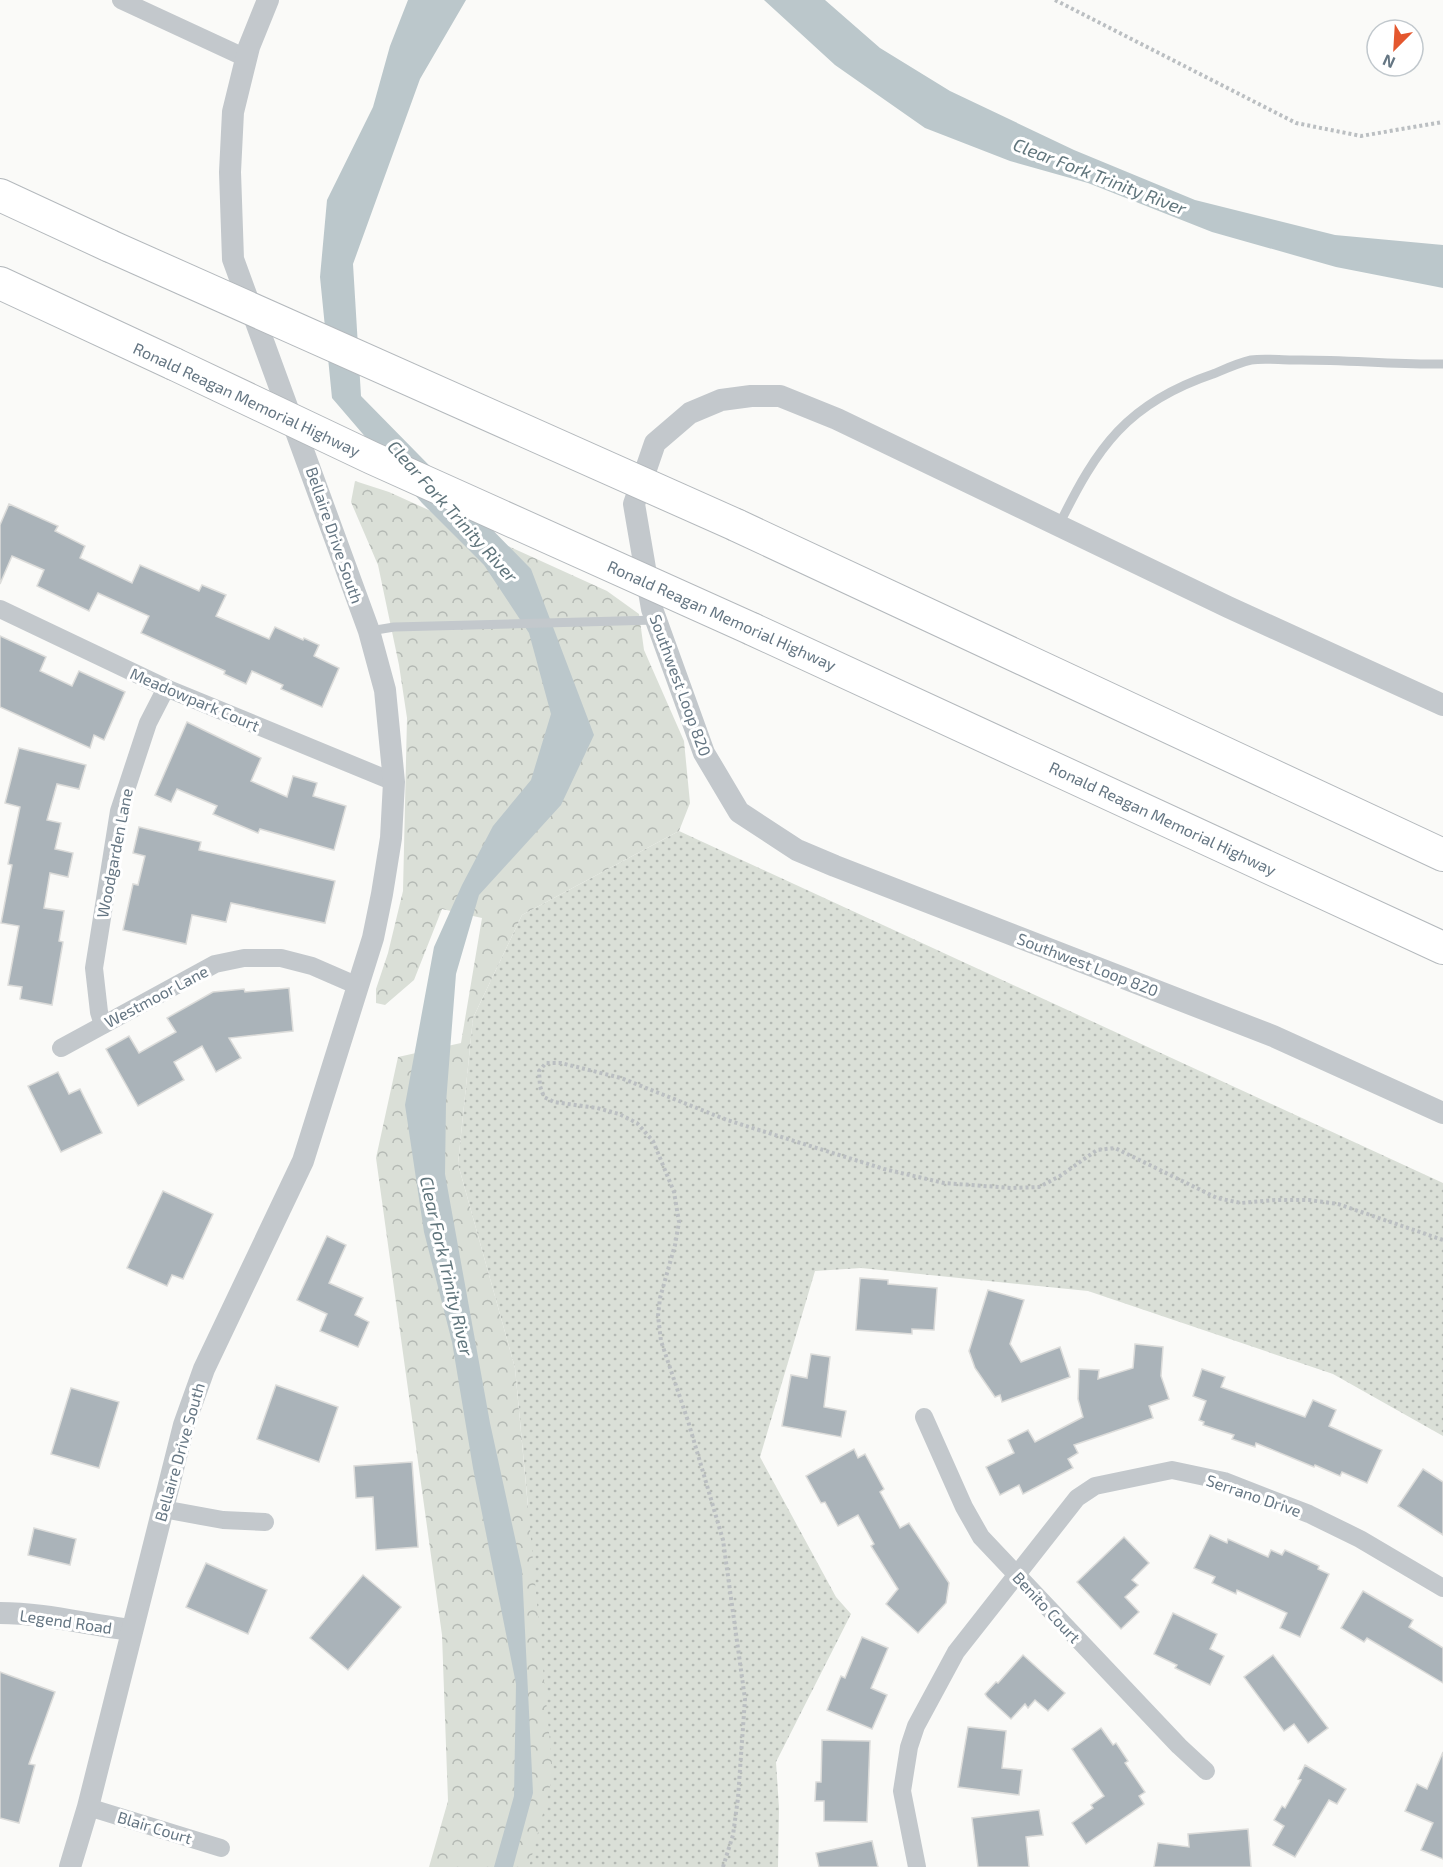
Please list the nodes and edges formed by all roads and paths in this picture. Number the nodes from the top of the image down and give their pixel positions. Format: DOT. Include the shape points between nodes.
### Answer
graph roads {
  1 [pos="121,0"];
  2 [pos="268,0"];
  3 [pos="1055,0"];
  4 [pos="149,6"];
  5 [pos="246,58"];
  6 [pos="1443,122"];
  7 [pos="0,195"];
  8 [pos="0,283"];
  9 [pos="1443,364"];
  10 [pos="1059,526"];
  11 [pos="0,609"];
  12 [pos="656,620"];
  13 [pos="369,631"];
  14 [pos="166,688"];
  15 [pos="1443,705"];
  16 [pos="394,782"];
  17 [pos="1443,855"];
  18 [pos="1443,948"];
  19 [pos="358,986"];
  20 [pos="104,1025"];
  21 [pos="62,1048"];
  22 [pos="1443,1113"];
  23 [pos="1443,1240"];
  24 [pos="924,1417"];
  25 [pos="163,1509"];
  26 [pos="265,1522"];
  27 [pos="1016,1575"];
  28 [pos="1443,1588"];
  29 [pos="0,1613"];
  30 [pos="132,1630"];
  31 [pos="1206,1771"];
  32 [pos="88,1807"];
  33 [pos="221,1848"];
  34 [pos="70,1867"];
  35 [pos="723,1867"];
  36 [pos="917,1867"];
  1 -- 4 [label="street"];
  2 -- 5 [label="street, Bellaire Drive South"];
  3 -- 6 [label="path" via="1296,123 1361,136"];
  4 -- 5 [label="street"];
  5 -- 13 [label="street, Bellaire Drive South" via="233,112 233,259"];
  7 -- 17 [label="highway, bridge" via="736,525"];
  8 -- 18 [label="highway, Ronald Reagan Memorial Highway, bridge" via="372,458"];
  9 -- 10 [label="lane" via="1252,360 1193,380 1144,408 1107,442"];
  10 -- 12 [label="street, Southwest Loop 820" via="837,419 780,396 721,400 690,412 655,443 634,504"];
  10 -- 15 [label="street, Southwest Loop 820"];
  11 -- 14 [label="street, Meadowpark Court"];
  12 -- 13 [label="lane" via="394,627"];
  12 -- 22 [label="street, Southwest Loop 820" via="704,753 739,812 797,850 1273,1036"];
  13 -- 16 [label="street, Bellaire Drive South" via="384,690"];
  14 -- 16 [label="street, Meadowpark Court"];
  14 -- 20 [label="street, Woodgarden Lane" via="148,723 119,811 94,968"];
  16 -- 19 [label="street, Bellaire Drive South" via="382,894"];
  19 -- 20 [label="street, Westmoor Lane" via="312,966 281,958 244,958 215,964"];
  19 -- 25 [label="street, Bellaire Drive South" via="303,1161 200,1378"];
  20 -- 21 [label="street, Westmoor Lane"];
  23 -- 35 [label="path" via="1338,1204 1309,1200 1241,1203 1216,1198 1115,1148 1097,1150 1039,1187 944,1183 884,1169 727,1120 621,1078 546,1063 539,1071 544,1096 554,1102 619,1114 637,1123 653,1142 674,1192 679,1222 660,1298 661,1341 723,1540 745,1699 738,1798"];
  24 -- 27 [label="street, Benito Court" via="981,1537"];
  25 -- 26 [label="street" via="223,1520"];
  25 -- 30 [label="street, Bellaire Drive South"];
  27 -- 28 [label="street, Serrano Drive" via="1077,1497 1095,1486 1172,1470 1224,1481 1309,1514"];
  27 -- 31 [label="street, Benito Court"];
  27 -- 36 [label="street, Serrano Drive" via="956,1652 916,1726 902,1791"];
  29 -- 30 [label="street, Legend Road" via="56,1617"];
  30 -- 32 [label="street, Bellaire Drive South"];
  32 -- 33 [label="street, Blair Court"];
  32 -- 34 [label="street, Bellaire Drive South"];
}
